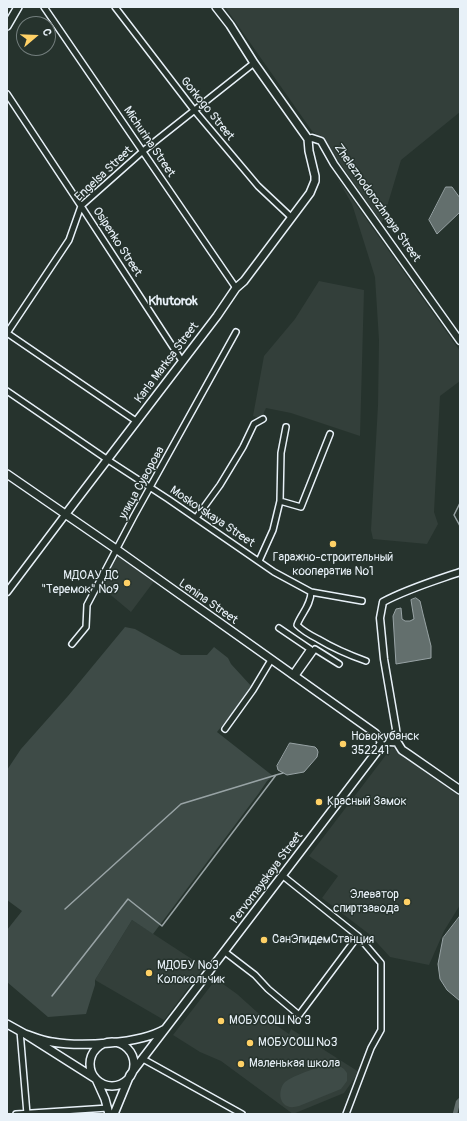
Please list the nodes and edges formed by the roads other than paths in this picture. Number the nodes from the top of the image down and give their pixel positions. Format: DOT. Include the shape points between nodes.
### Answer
graph roads {
  1 [pos="18,7"];
  2 [pos="44,7"];
  3 [pos="114,7"];
  4 [pos="216,7"];
  5 [pos="7,26"];
  6 [pos="254,63"];
  7 [pos="7,94"];
  8 [pos="194,110"];
  9 [pos="308,139"];
  10 [pos="143,151"];
  11 [pos="81,206"];
  12 [pos="291,217"];
  13 [pos="236,288"];
  14 [pos="236,332"];
  15 [pos="7,333"];
  16 [pos="460,341"];
  17 [pos="182,361"];
  18 [pos="7,391"];
  19 [pos="264,419"];
  20 [pos="136,421"];
  21 [pos="286,427"];
  22 [pos="330,434"];
  23 [pos="108,460"];
  24 [pos="7,474"];
  25 [pos="151,488"];
  26 [pos="280,501"];
  27 [pos="66,515"];
  28 [pos="196,518"];
  29 [pos="116,550"];
  30 [pos="259,562"];
  31 [pos="460,572"];
  32 [pos="7,592"];
  33 [pos="311,592"];
  34 [pos="362,601"];
  35 [pos="279,628"];
  36 [pos="72,644"];
  37 [pos="271,660"];
  38 [pos="366,662"];
  39 [pos="339,664"];
  40 [pos="293,676"];
  41 [pos="225,729"];
  42 [pos="381,741"];
  43 [pos="397,742"];
  44 [pos="460,790"];
  45 [pos="284,876"];
  46 [pos="358,936"];
  47 [pos="225,952"];
  48 [pos="7,1024"];
  49 [pos="168,1027"];
  50 [pos="23,1033"];
  51 [pos="110,1043"];
  52 [pos="143,1059"];
  53 [pos="130,1075"];
  54 [pos="96,1079"];
  55 [pos="109,1111"];
  56 [pos="27,1113"];
  57 [pos="16,1114"];
  58 [pos="114,1114"];
  59 [pos="242,1114"];
  60 [pos="346,1114"];
  1 -- 5 [label="main road"];
  2 -- 10 [label="street, Michurina Street"];
  3 -- 8 [label="street, Gorkogo Street"];
  4 -- 6 [label="main road, Zheleznodorozhnaya Street"];
  6 -- 8 [label="street, Engelsa Street"];
  6 -- 9 [label="main road, Zheleznodorozhnaya Street"];
  7 -- 11 [label="street, Osipenko Street"];
  8 -- 10 [label="street, Engelsa Street"];
  8 -- 12 [label="street, Gorkogo Street" via="258,186"];
  9 -- 12 [label="main road, Karla Marksa Street" via="315,181 310,193"];
  9 -- 16 [label="street, Zheleznodorozhnaya Street" via="321,141 334,164"];
  10 -- 11 [label="street, Engelsa Street"];
  10 -- 13 [label="street, Michurina Street"];
  11 -- 15 [label="street, Engelsa Street" via="69,240"];
  11 -- 17 [label="street, Osipenko Street"];
  12 -- 13 [label="main road, Karla Marksa Street"];
  13 -- 17 [label="main road, Karla Marksa Street"];
  14 -- 25 [label="street, улица Суворова"];
  15 -- 20 [label="street"];
  17 -- 20 [label="main road, Karla Marksa Street"];
  18 -- 23 [label="street, Moskovskaya Street"];
  19 -- 28 [label="street" via="254,424 220,485"];
  20 -- 23 [label="main road, Karla Marksa Street"];
  21 -- 26 [label="street" via="281,452"];
  22 -- 26 [label="street" via="301,507"];
  23 -- 25 [label="street, Moskovskaya Street"];
  23 -- 27 [label="main road, Karla Marksa Street"];
  24 -- 27 [label="main road, Lenina Street"];
  25 -- 28 [label="street, Moskovskaya Street"];
  25 -- 29 [label="street, улица Суворова"];
  26 -- 30 [label="street" via="273,530"];
  27 -- 29 [label="main road, Lenina Street"];
  27 -- 32 [label="street, Karla Marksa Street"];
  28 -- 30 [label="street, Moskovskaya Street"];
  29 -- 36 [label="street, улица Суворова" via="87,605 86,627"];
  29 -- 37 [label="main road, Lenina Street"];
  30 -- 33 [label="street, Moskovskaya Street"];
  31 -- 43 [label="street" via="408,590 383,602 380,618 384,659"];
  33 -- 34 [label="street, Moskovskaya Street"];
  33 -- 38 [label="street" via="306,610 300,616 297,625 324,643"];
  35 -- 40 [label="street" via="310,649"];
  37 -- 40 [label="main road, Lenina Street"];
  37 -- 41 [label="street"];
  39 -- 40 [label="street" via="315,648"];
  40 -- 42 [label="main road, Lenina Street" via="375,733"];
  42 -- 43 [label="main road"];
  42 -- 45 [label="main road, Pervomayskaya Street" via="378,750"];
  43 -- 44 [label="main road" via="402,750"];
  45 -- 46 [label="street"];
  45 -- 47 [label="main road, Pervomayskaya Street"];
  46 -- 47 [label="street" via="299,1015"];
  46 -- 60 [label="street" via="381,963 380,1030"];
  47 -- 49 [label="main road, Pervomayskaya Street"];
  48 -- 50 [label="main road"];
  49 -- 51 [label="main road, Pervomayskaya Street" via="151,1035"];
  49 -- 52 [label="main road, Pervomayskaya Street"];
  50 -- 51 [label="main road, Pervomayskaya Street" via="40,1040 59,1043"];
  50 -- 54 [label="main road"];
  50 -- 56 [label="street"];
  51 -- 53 [label="main road" via="120,1045 130,1052 133,1064"];
  51 -- 54 [label="main road" via="100,1046 92,1056 90,1068"];
  52 -- 53 [label="main road, Pervomayskaya Street"];
  52 -- 59 [label="street"];
  53 -- 54 [label="main road" via="117,1086 105,1085"];
  53 -- 58 [label="main road, Pervomayskaya Street"];
  54 -- 55 [label="main road"];
  55 -- 56 [label="street"];
  56 -- 57 [label="street"];
}
